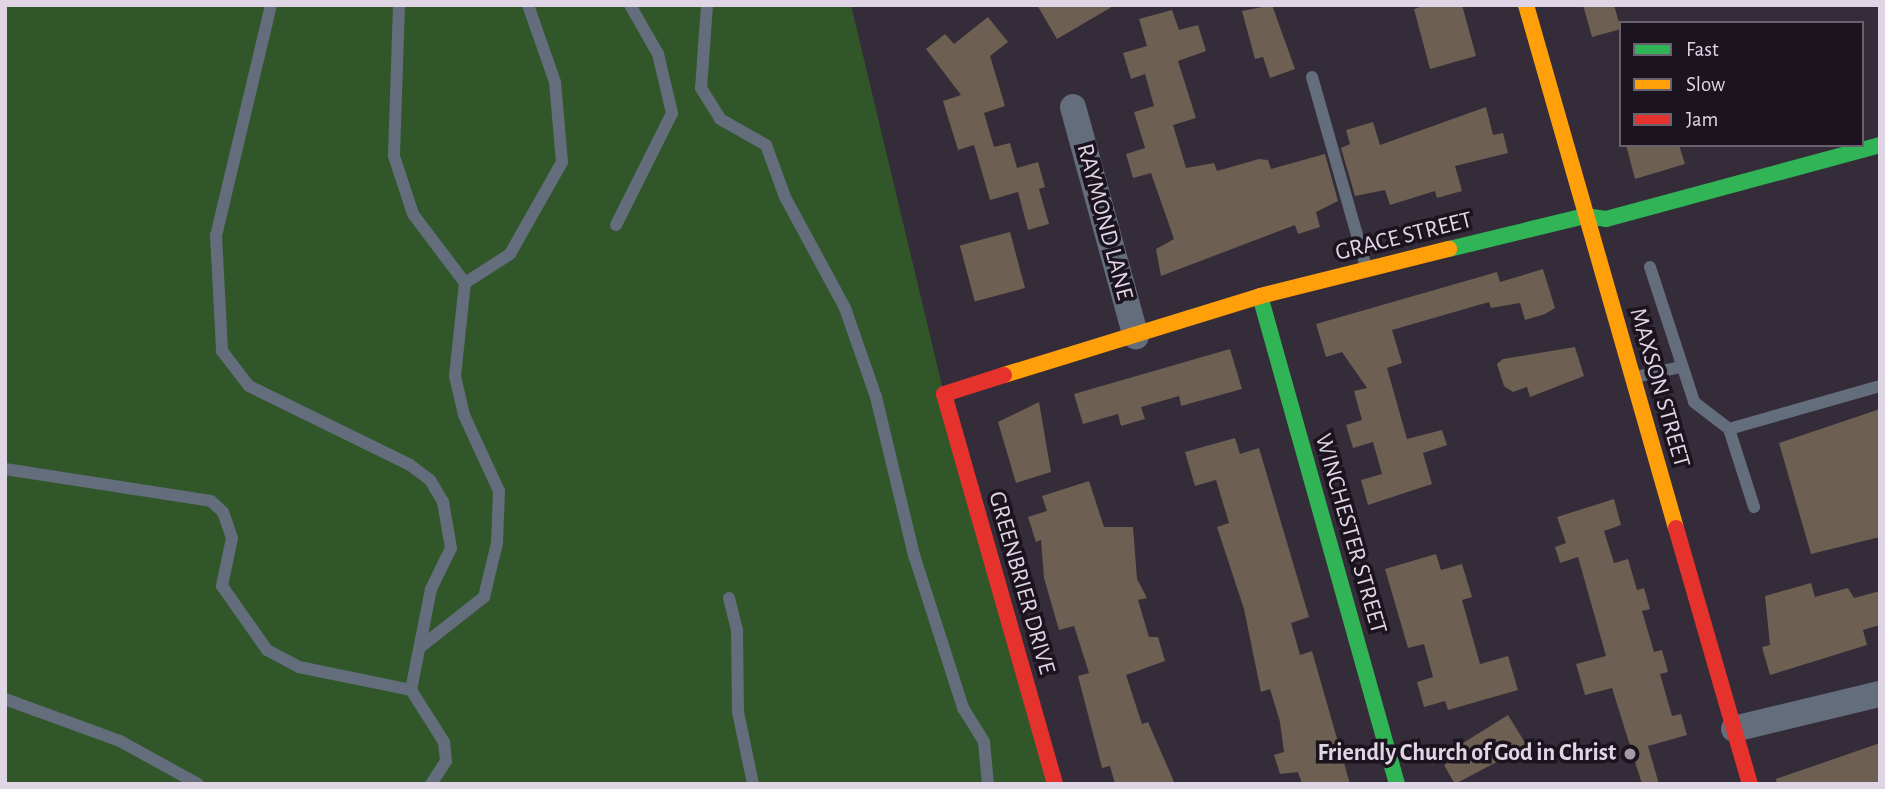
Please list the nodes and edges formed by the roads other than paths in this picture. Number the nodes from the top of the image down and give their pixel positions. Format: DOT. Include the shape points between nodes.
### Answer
graph roads {
  1 [pos="271,5"];
  2 [pos="399,5"];
  3 [pos="528,5"];
  4 [pos="630,5"];
  5 [pos="707,5"];
  6 [pos="1526,5"];
  7 [pos="1312,77"];
  8 [pos="1073,107"];
  9 [pos="1880,145"];
  10 [pos="1586,216"];
  11 [pos="616,225"];
  12 [pos="1650,267"];
  13 [pos="1367,270"];
  14 [pos="465,283"];
  15 [pos="1260,296"];
  16 [pos="1136,337"];
  17 [pos="1680,367"];
  18 [pos="1632,378"];
  19 [pos="1880,386"];
  20 [pos="944,394"];
  21 [pos="1729,429"];
  22 [pos="5,469"];
  23 [pos="1754,507"];
  24 [pos="730,598"];
  25 [pos="423,645"];
  26 [pos="411,691"];
  27 [pos="1880,694"];
  28 [pos="5,699"];
  29 [pos="1734,729"];
  30 [pos="198,784"];
  31 [pos="431,784"];
  32 [pos="753,784"];
  33 [pos="988,784"];
  34 [pos="1055,784"];
  35 [pos="1397,784"];
  36 [pos="1750,784"];
  1 -- 25 [label="lane" via="214,249 222,351 249,386 430,480 443,502 451,548 431,589"];
  2 -- 14 [label="lane" via="394,156 414,214"];
  3 -- 14 [label="lane" via="555,82 562,162 517,244"];
  4 -- 11 [label="lane" via="658,54 672,113"];
  5 -- 33 [label="lane" via="701,88 720,119 766,145 785,197 845,308 876,397 914,555 963,709 984,742"];
  6 -- 10 [label="street, MAXSON STREET"];
  7 -- 13 [label="lane"];
  8 -- 16 [label="street, RAYMOND LANE"];
  9 -- 10 [label="street, GRACE STREET" via="1606,219"];
  10 -- 13 [label="street, GRACE STREET"];
  10 -- 18 [label="street, MAXSON STREET"];
  12 -- 17 [label="lane"];
  13 -- 15 [label="street, GRACE STREET"];
  14 -- 25 [label="lane" via="455,376 464,415 499,491 497,543 484,597"];
  15 -- 16 [label="street, GRACE STREET"];
  15 -- 35 [label="street, WINCHESTER STREET"];
  16 -- 20 [label="street, GRACE STREET"];
  17 -- 18 [label="lane"];
  17 -- 21 [label="lane" via="1694,402"];
  18 -- 29 [label="street, MAXSON STREET"];
  19 -- 21 [label="lane"];
  20 -- 34 [label="street, GREENBRIER DRIVE"];
  21 -- 23 [label="lane"];
  22 -- 26 [label="lane" via="211,501 232,538 222,586 268,650 299,667"];
  24 -- 32 [label="lane" via="738,712"];
  25 -- 26 [label="lane"];
  26 -- 31 [label="lane" via="444,742 446,761"];
  27 -- 29 [label="street"];
  28 -- 30 [label="lane" via="120,741"];
  29 -- 36 [label="street, MAXSON STREET"];
}
